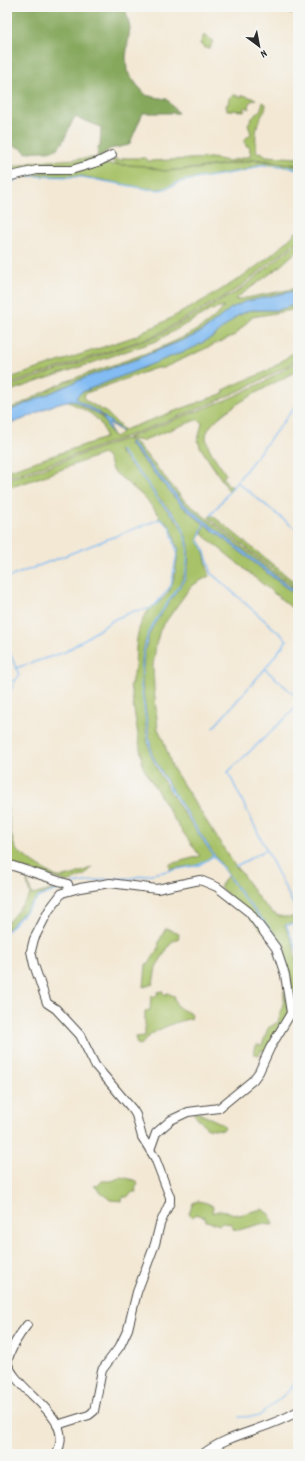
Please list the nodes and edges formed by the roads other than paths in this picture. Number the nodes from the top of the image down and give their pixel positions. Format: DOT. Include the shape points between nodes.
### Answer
graph roads {
  1 [pos="288,7"];
  2 [pos="298,9"];
  3 [pos="112,155"];
  4 [pos="7,176"];
  5 [pos="7,864"];
  6 [pos="69,890"];
  7 [pos="295,1012"];
  8 [pos="150,1150"];
  9 [pos="27,1325"];
  10 [pos="7,1362"];
  11 [pos="298,1411"];
  12 [pos="57,1426"];
  13 [pos="56,1454"];
  14 [pos="203,1454"];
  1 -- 2 [label="street"];
  3 -- 4 [label="street" via="70,170 37,170"];
  5 -- 6 [label="street" via="68,884"];
  6 -- 7 [label="street" via="110,883 157,888 200,880 216,887 249,912 276,948"];
  6 -- 8 [label="street" via="56,900 37,933 31,951 34,965 47,1003 56,1008 80,1035 96,1065 133,1110 142,1137"];
  7 -- 8 [label="street" via="270,1048 253,1080 219,1108 188,1112 171,1120 156,1133"];
  8 -- 12 [label="street" via="169,1192 170,1202 137,1292 130,1325 120,1346 102,1370 94,1411"];
  9 -- 10 [label="street" via="20,1333"];
  10 -- 12 [label="street" via="12,1372 46,1408"];
  11 -- 14 [label="street" via="265,1427 222,1440"];
  12 -- 13 [label="street" via="61,1437"];
}
